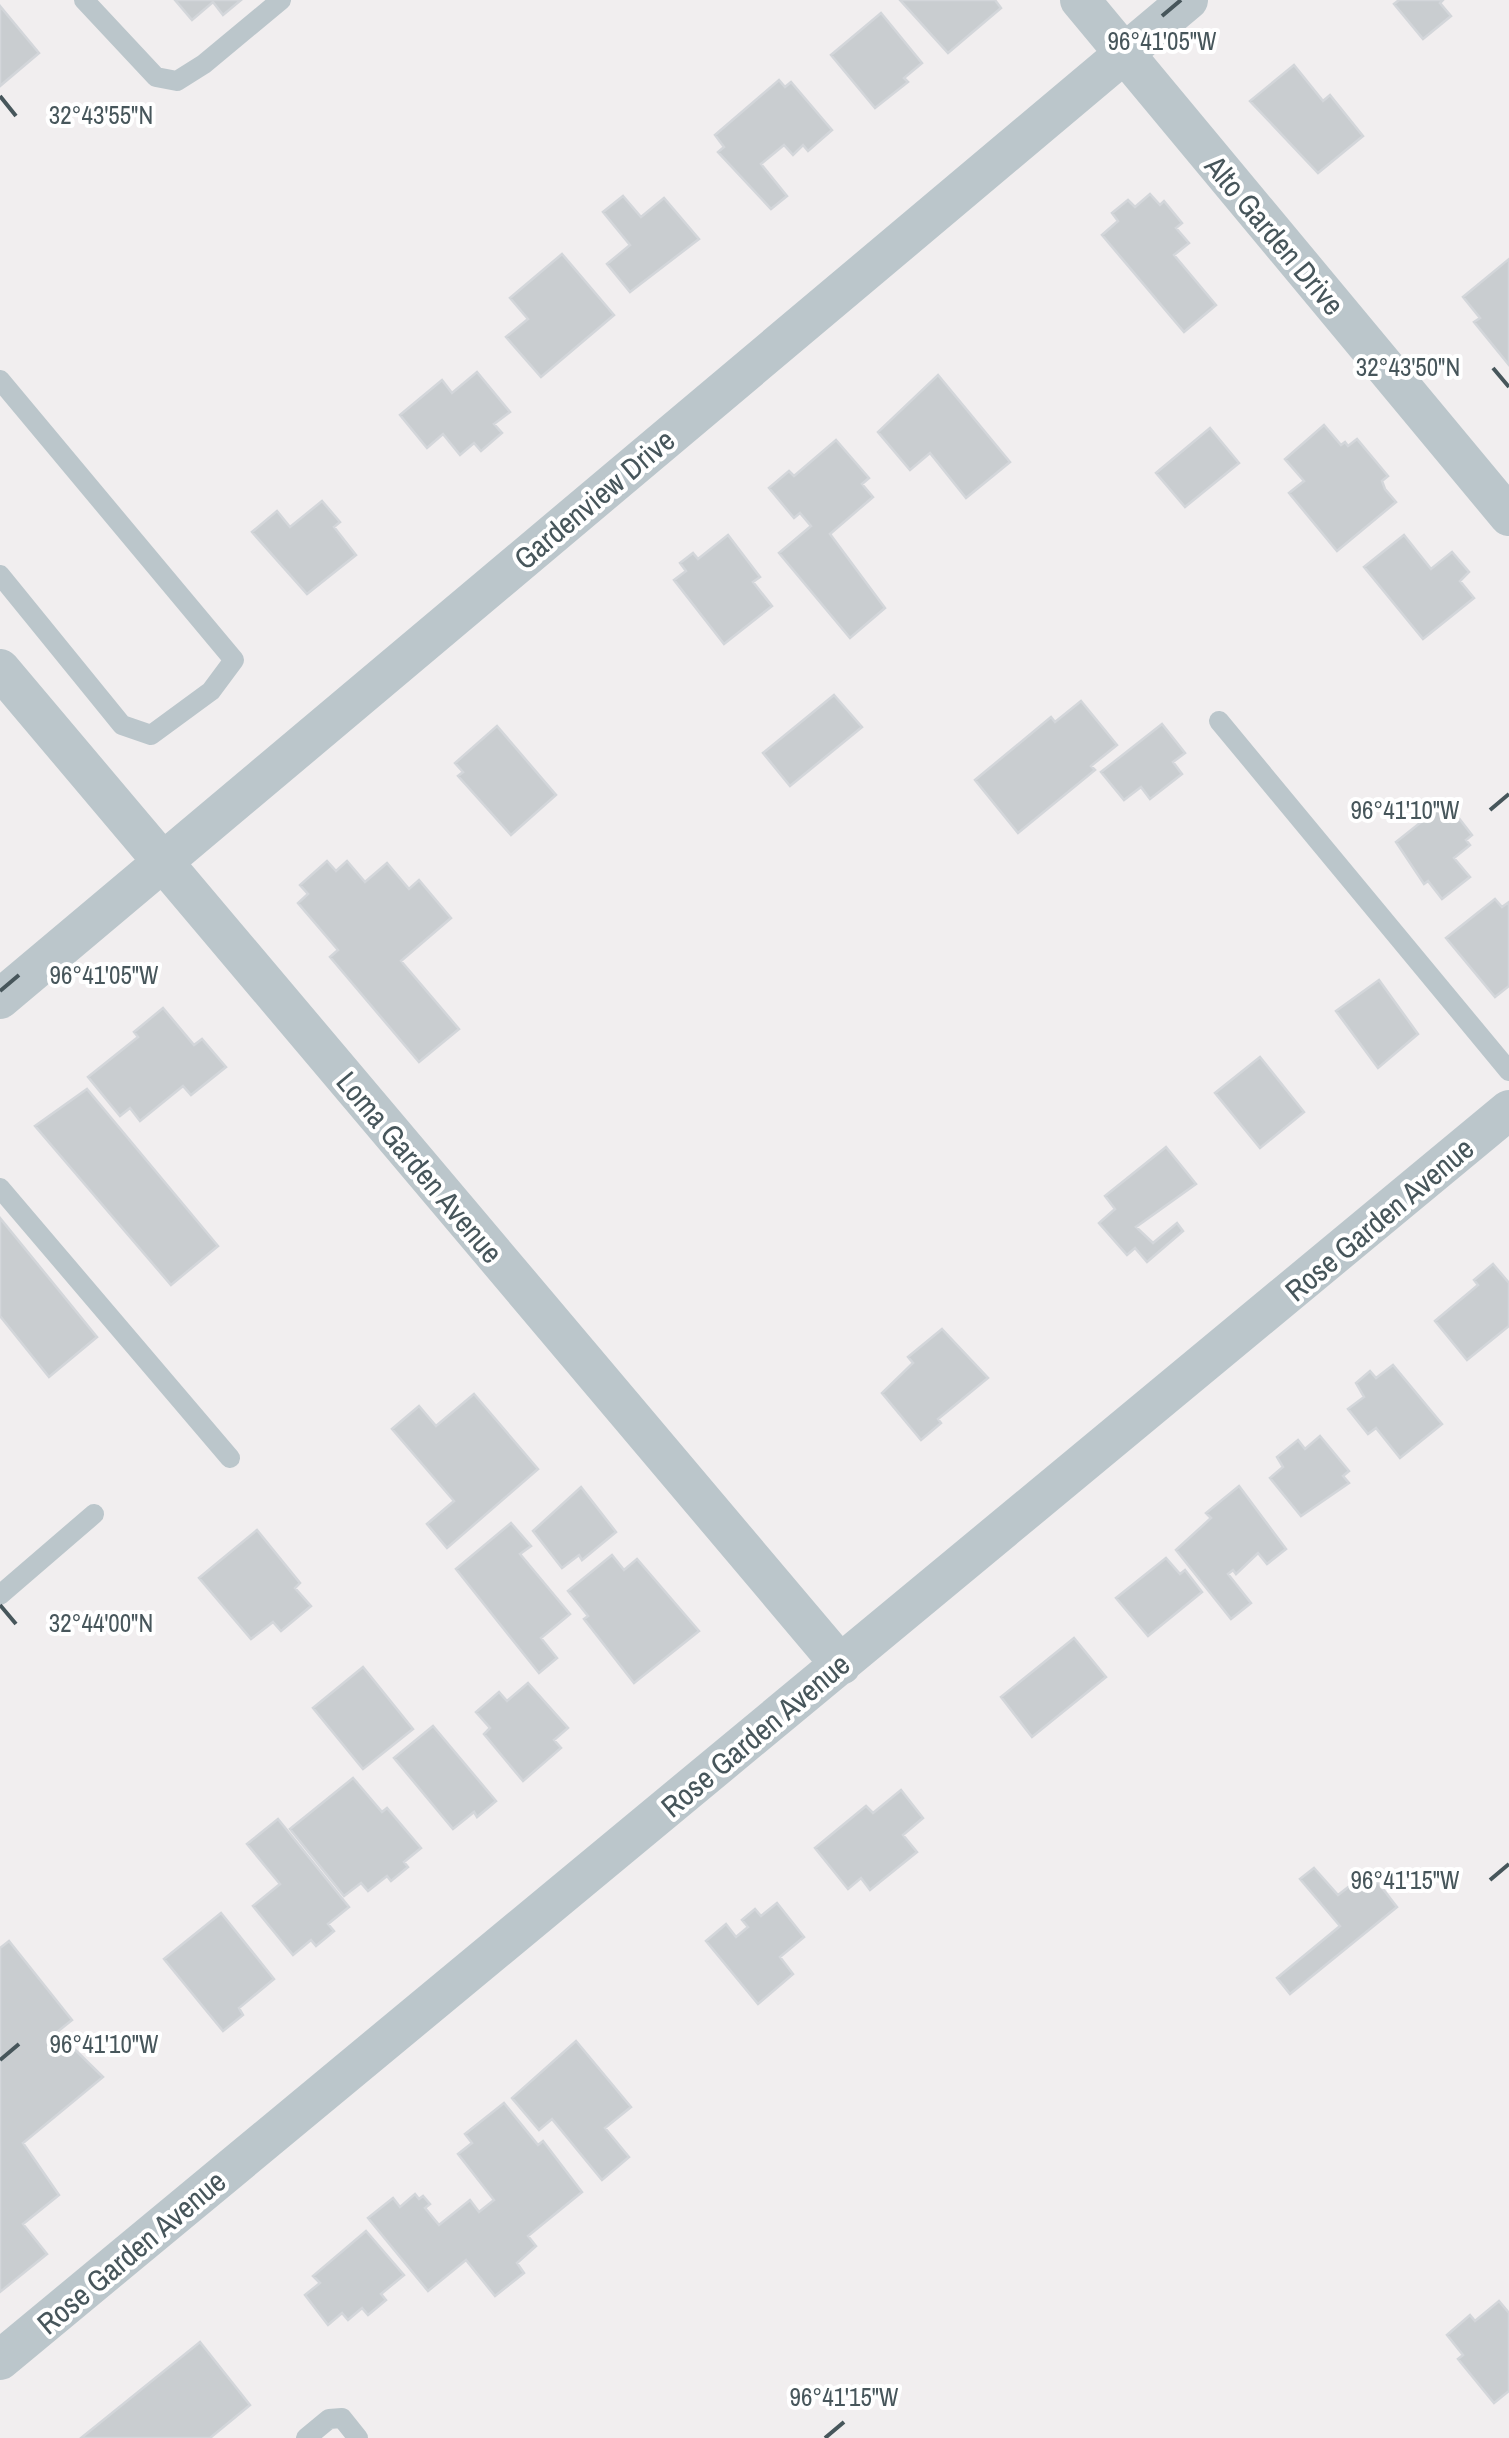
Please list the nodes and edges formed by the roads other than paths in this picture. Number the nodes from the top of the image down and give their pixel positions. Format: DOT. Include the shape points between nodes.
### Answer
graph roads {
  1 [pos="84,0"];
  2 [pos="281,0"];
  3 [pos="1080,0"];
  4 [pos="1188,0"];
  5 [pos="1123,54"];
  6 [pos="0,380"];
  7 [pos="1509,516"];
  8 [pos="0,575"];
  9 [pos="0,669"];
  10 [pos="1219,721"];
  11 [pos="162,862"];
  12 [pos="0,999"];
  13 [pos="1509,1070"];
  14 [pos="1509,1110"];
  15 [pos="0,1188"];
  16 [pos="230,1458"];
  17 [pos="94,1514"];
  18 [pos="0,1595"];
  19 [pos="840,1664"];
  20 [pos="0,2360"];
  21 [pos="306,2438"];
  22 [pos="358,2438"];
  1 -- 2 [label="lane" via="156,77 177,81"];
  3 -- 5 [label="street, Alto Garden Drive"];
  4 -- 5 [label="street, Gardenview Drive"];
  5 -- 7 [label="street, Alto Garden Drive"];
  5 -- 11 [label="street, Gardenview Drive"];
  6 -- 8 [label="lane" via="234,660 211,691 151,735 122,725"];
  9 -- 11 [label="street, Loma Garden Avenue"];
  10 -- 13 [label="lane"];
  11 -- 12 [label="street, Gardenview Drive"];
  11 -- 19 [label="street, Loma Garden Avenue"];
  14 -- 19 [label="street, Rose Garden Avenue"];
  15 -- 16 [label="lane"];
  17 -- 18 [label="lane"];
  19 -- 20 [label="street, Rose Garden Avenue"];
  21 -- 22 [label="lane" via="329,2419 342,2418"];
}
